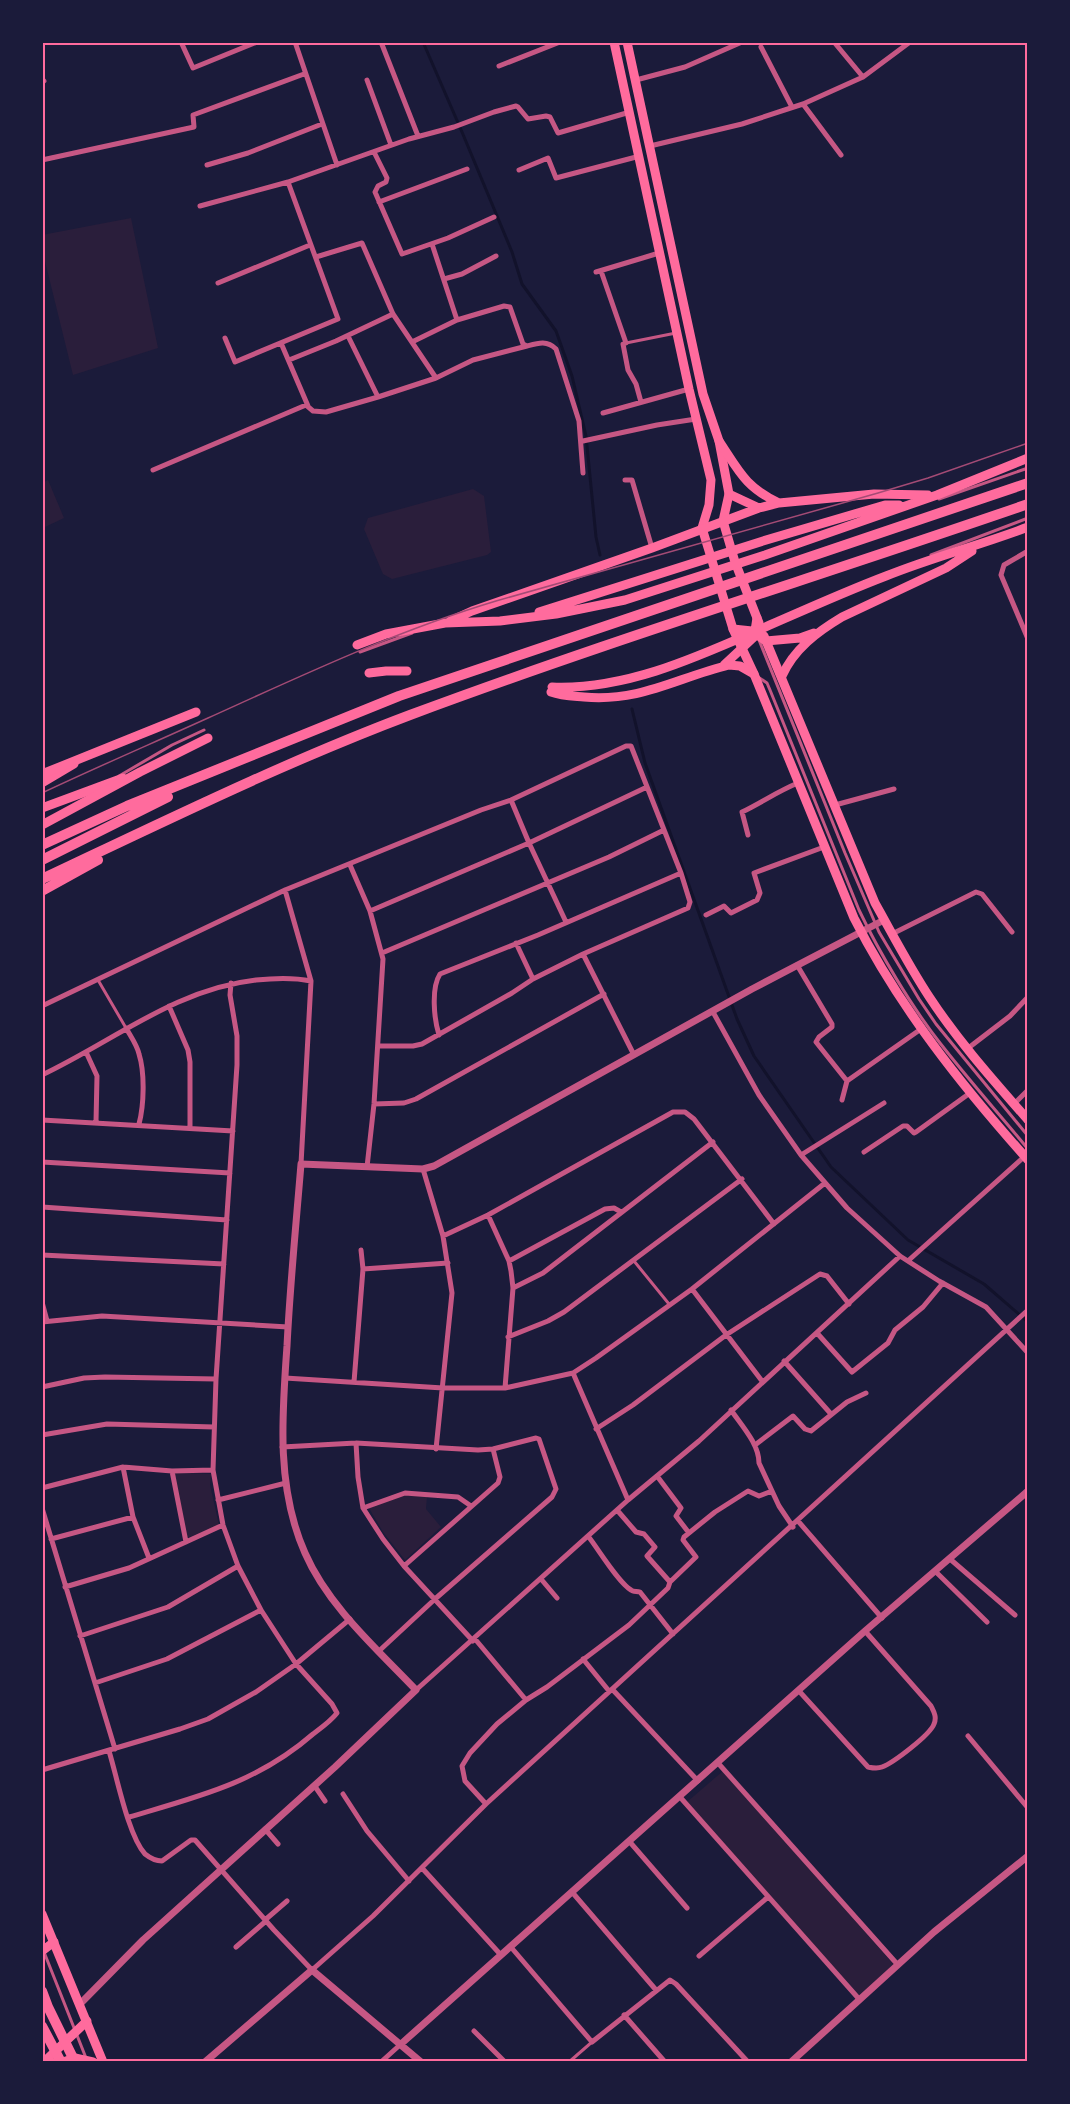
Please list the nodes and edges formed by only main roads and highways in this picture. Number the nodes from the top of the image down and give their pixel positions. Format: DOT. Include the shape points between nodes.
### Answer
graph roads {
  1 [pos="614,42"];
  2 [pos="627,42"];
  3 [pos="719,441"];
  4 [pos="1028,458"];
  5 [pos="1028,483"];
  6 [pos="729,494"];
  7 [pos="937,495"];
  8 [pos="779,503"];
  9 [pos="911,504"];
  10 [pos="1028,504"];
  11 [pos="759,508"];
  12 [pos="723,521"];
  13 [pos="1028,527"];
  14 [pos="702,528"];
  15 [pos="978,545"];
  16 [pos="757,618"];
  17 [pos="516,619"];
  18 [pos="445,623"];
  19 [pos="827,627"];
  20 [pos="733,629"];
  21 [pos="756,633"];
  22 [pos="766,641"];
  23 [pos="358,649"];
  24 [pos="742,649"];
  25 [pos="719,668"];
  26 [pos="407,671"];
  27 [pos="369,672"];
  28 [pos="754,674"];
  29 [pos="782,676"];
  30 [pos="197,714"];
  31 [pos="206,734"];
  32 [pos="106,748"];
  33 [pos="228,766"];
  34 [pos="140,772"];
  35 [pos="42,774"];
  36 [pos="42,783"];
  37 [pos="42,808"];
  38 [pos="184,812"];
  39 [pos="42,823"];
  40 [pos="42,845"];
  41 [pos="42,860"];
  42 [pos="42,879"];
  43 [pos="42,891"];
  44 [pos="1028,1120"];
  45 [pos="1027,1155"];
  46 [pos="42,1914"];
  47 [pos="54,1942"];
  48 [pos="42,1950"];
  49 [pos="42,1991"];
  50 [pos="87,2021"];
  51 [pos="42,2026"];
  52 [pos="89,2061"];
  53 [pos="44,2062"];
  54 [pos="62,2062"];
  55 [pos="75,2062"];
  56 [pos="103,2062"];
  1 -- 14 [label="main road" via="711,480"];
  2 -- 3 [label="main road" via="703,394"];
  3 -- 6 [label="main road"];
  3 -- 8 [label="main road" via="754,490"];
  4 -- 7 [label="main road"];
  5 -- 33 [label="highway" via="399,696"];
  6 -- 11 [label="main road"];
  6 -- 12 [label="main road"];
  7 -- 8 [label="main road" via="874,494"];
  7 -- 9 [label="main road"];
  8 -- 11 [label="main road"];
  9 -- 17 [label="main road" via="885,505"];
  9 -- 17 [label="main road" via="765,555 595,607"];
  10 -- 38 [label="highway" via="409,716"];
  11 -- 12 [label="main road"];
  12 -- 14 [label="main road"];
  12 -- 16 [label="main road"];
  13 -- 15 [label="main road"];
  14 -- 18 [label="main road"];
  14 -- 20 [label="main road"];
  15 -- 19 [label="main road" via="946,567"];
  15 -- 25 [label="main road" via="889,574 663,669 552,689 565,696 622,697 663,688"];
  16 -- 21 [label="main road"];
  16 -- 22 [label="main road"];
  17 -- 18 [label="main road"];
  18 -- 23 [label="main road" via="386,634"];
  19 -- 22 [label="main road" via="800,638"];
  19 -- 29 [label="main road" via="798,650"];
  20 -- 21 [label="main road"];
  20 -- 24 [label="main road"];
  21 -- 22 [label="main road"];
  21 -- 24 [label="main road"];
  22 -- 29 [label="main road"];
  24 -- 25 [label="main road"];
  24 -- 28 [label="main road"];
  25 -- 28 [label="main road" via="740,666"];
  26 -- 27 [label="main road"];
  28 -- 45 [label="main road" via="824,847 897,994 970,1093"];
  29 -- 44 [label="main road" via="880,922 892,934 930,998 967,1049"];
  30 -- 32 [label="main road"];
  31 -- 34 [label="main road"];
  32 -- 35 [label="main road"];
  32 -- 36 [label="main road"];
  33 -- 40 [label="highway"];
  33 -- 41 [label="highway"];
  34 -- 37 [label="main road"];
  34 -- 39 [label="main road"];
  38 -- 42 [label="highway"];
  38 -- 43 [label="highway"];
  46 -- 47 [label="main road"];
  47 -- 48 [label="main road"];
  47 -- 50 [label="main road"];
  49 -- 55 [label="highway"];
  50 -- 53 [label="main road"];
  50 -- 56 [label="main road"];
  51 -- 54 [label="highway"];
  52 -- 54 [label="main road" via="75,2058"];
}
